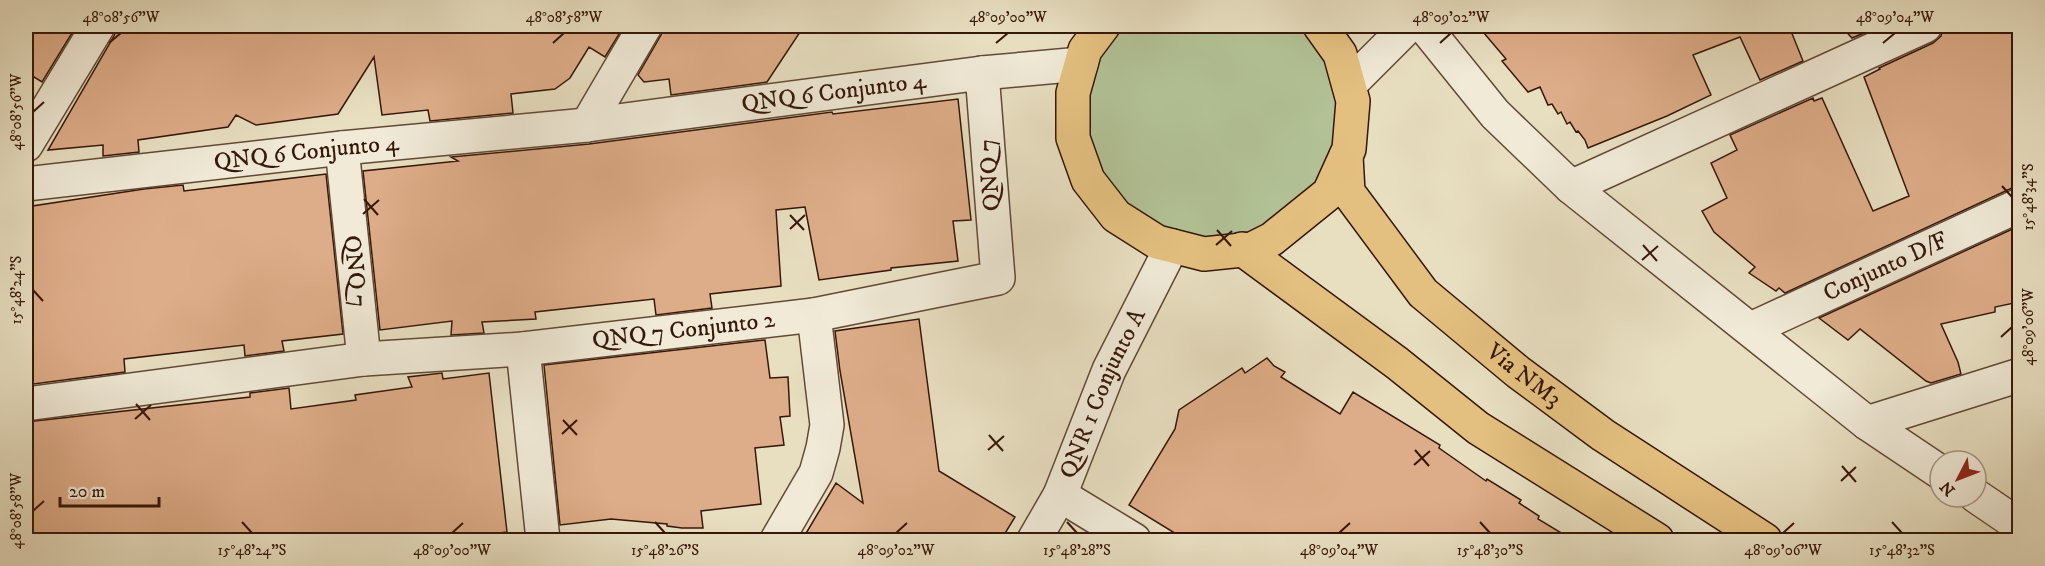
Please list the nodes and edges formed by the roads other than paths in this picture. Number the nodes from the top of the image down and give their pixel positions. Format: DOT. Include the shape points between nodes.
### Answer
graph roads {
  1 [pos="98,26"];
  2 [pos="645,26"];
  3 [pos="1103,26"];
  4 [pos="1320,26"];
  5 [pos="1408,26"];
  6 [pos="1424,26"];
  7 [pos="1925,26"];
  8 [pos="1082,64"];
  9 [pos="982,73"];
  10 [pos="1349,85"];
  11 [pos="587,125"];
  12 [pos="26,145"];
  13 [pos="342,148"];
  14 [pos="1346,156"];
  15 [pos="26,184"];
  16 [pos="1571,187"];
  17 [pos="2019,205"];
  18 [pos="1172,246"];
  19 [pos="1242,249"];
  20 [pos="998,278"];
  21 [pos="814,315"];
  22 [pos="1751,329"];
  23 [pos="523,349"];
  24 [pos="364,359"];
  25 [pos="2019,375"];
  26 [pos="26,404"];
  27 [pos="1867,423"];
  28 [pos="1928,464"];
  29 [pos="1060,495"];
  30 [pos="1988,504"];
  31 [pos="2019,526"];
  32 [pos="543,540"];
  33 [pos="777,540"];
  34 [pos="1034,540"];
  35 [pos="1134,540"];
  36 [pos="1657,540"];
  37 [pos="1765,540"];
  1 -- 12 [label="street"];
  2 -- 11 [label="street"];
  3 -- 8 [label="main road" via="1085,50"];
  4 -- 10 [label="main road" via="1340,54"];
  5 -- 10 [label="street"];
  6 -- 16 [label="street" via="1495,114"];
  7 -- 16 [label="street"];
  8 -- 9 [label="street, QNQ 6 Conjunto 4"];
  8 -- 18 [label="main road" via="1072,93 1073,138 1088,180 1116,216 1157,242"];
  9 -- 11 [label="street, QNQ 6 Conjunto 4"];
  9 -- 20 [label="street, QNQ 7"];
  10 -- 14 [label="main road" via="1353,101"];
  11 -- 13 [label="street, QNQ 6 Conjunto 4"];
  13 -- 15 [label="street, QNQ 6 Conjunto 4"];
  13 -- 24 [label="street, QNQ 7"];
  14 -- 19 [label="main road" via="1329,193 1272,239 1252,249"];
  14 -- 37 [label="main road, Via NM3" via="1348,192 1424,293 1518,372 1603,435"];
  16 -- 22 [label="street"];
  17 -- 22 [label="street, Conjunto D/F"];
  18 -- 19 [label="main road" via="1204,254"];
  18 -- 29 [label="street, QNR 1 Conjunto A" via="1109,370"];
  19 -- 36 [label="main road" via="1478,428"];
  20 -- 21 [label="street, QNQ 7 Conjunto 2"];
  21 -- 23 [label="street, QNQ 7 Conjunto 2"];
  21 -- 33 [label="street" via="827,425 824,448 816,473"];
  22 -- 27 [label="street"];
  23 -- 24 [label="street, QNQ 7 Conjunto 2"];
  23 -- 32 [label="street"];
  24 -- 26 [label="street, QNQ 7 Conjunto 2"];
  25 -- 27 [label="street"];
  27 -- 28 [label="street"];
  29 -- 34 [label="street, QNR 1 Conjunto A"];
  29 -- 35 [label="street"];
  30 -- 31 [label="street"];
}
